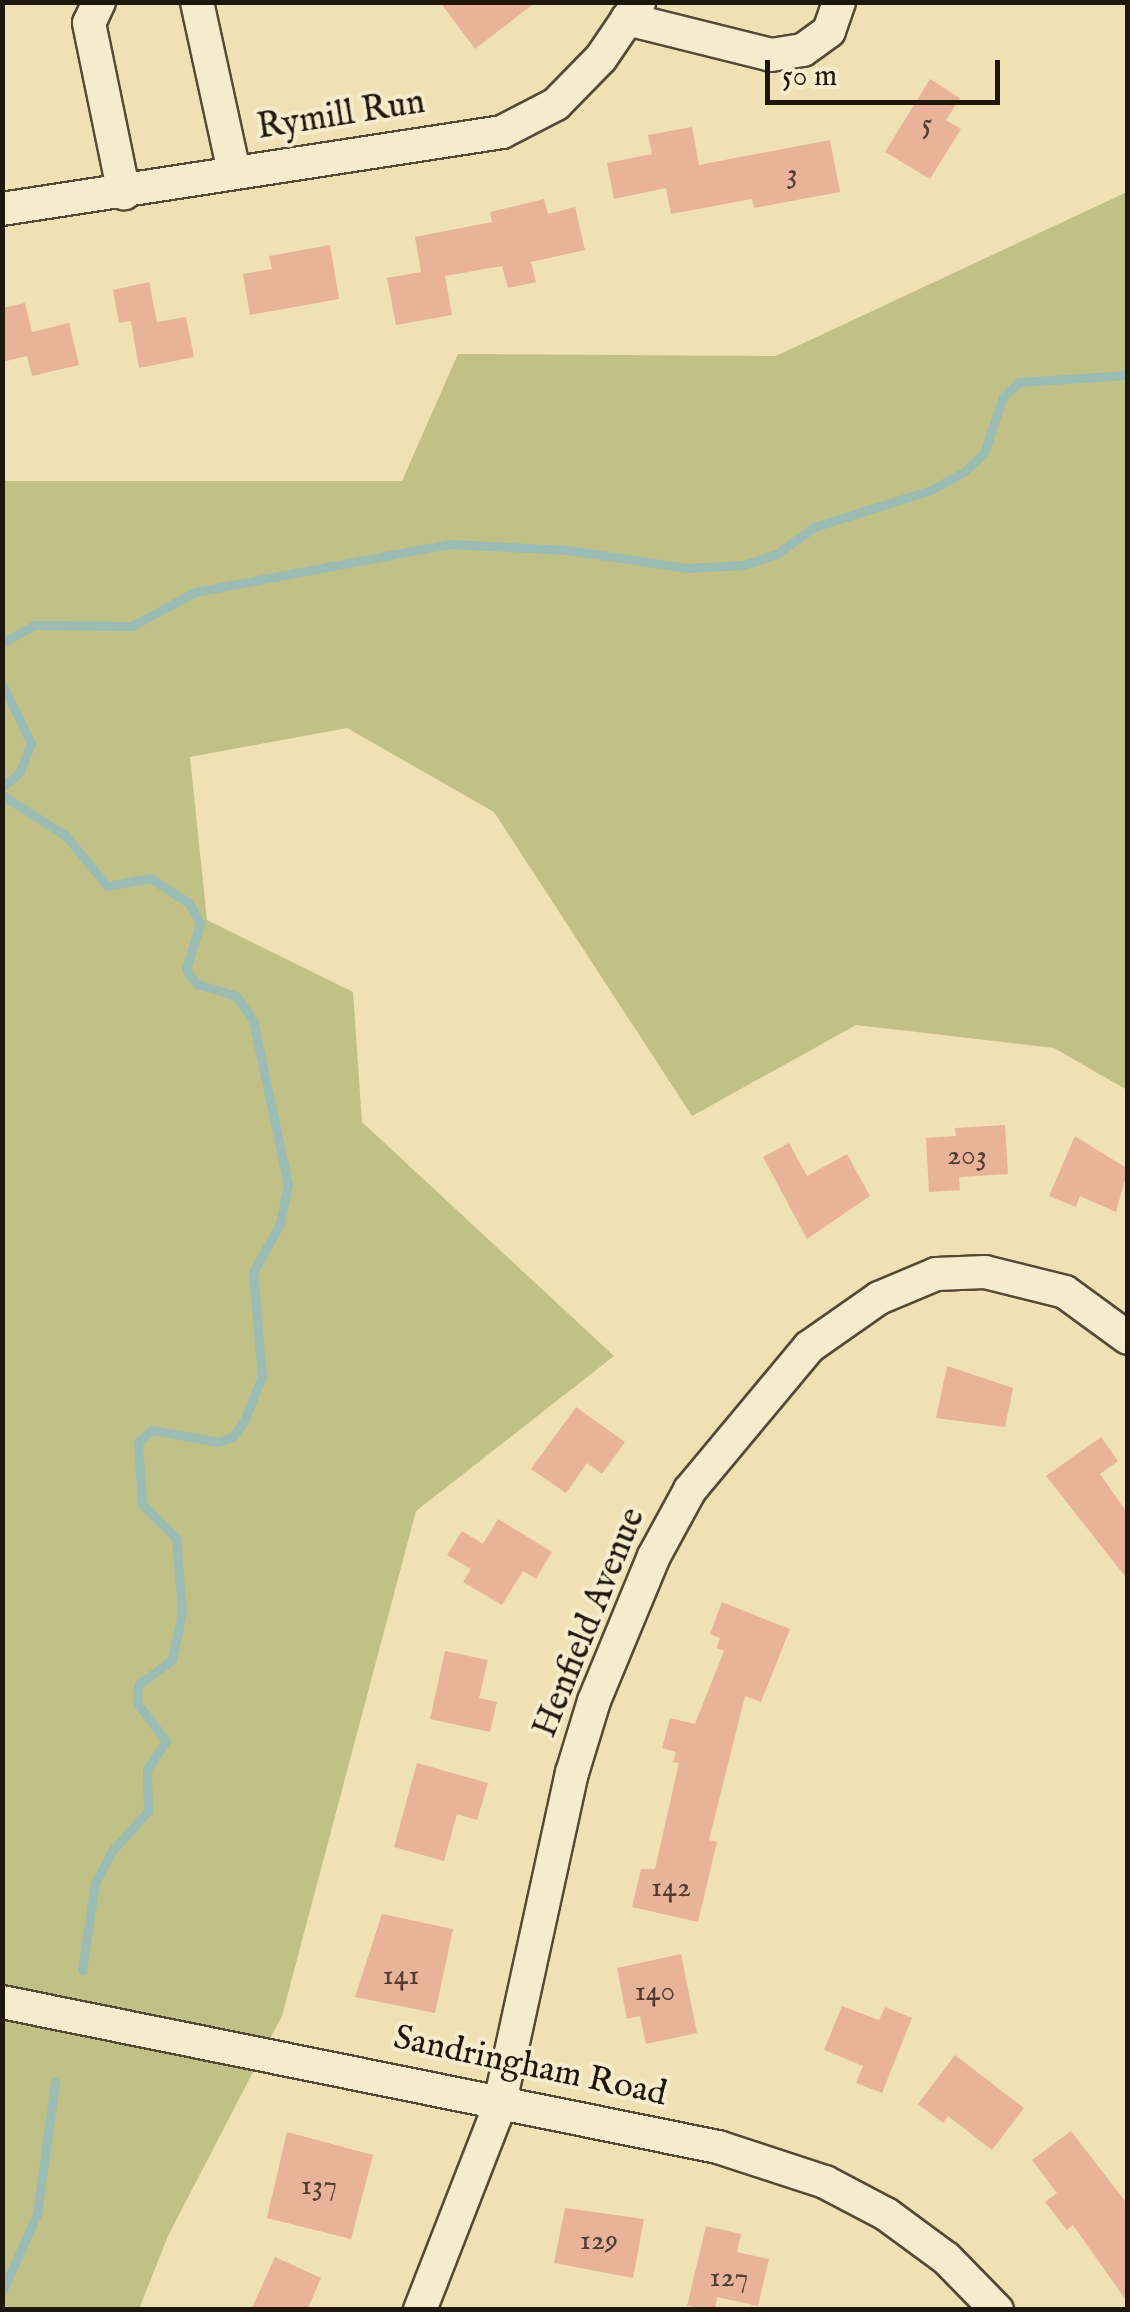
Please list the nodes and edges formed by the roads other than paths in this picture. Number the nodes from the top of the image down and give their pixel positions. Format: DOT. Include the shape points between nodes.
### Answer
graph roads {
  1 [pos="98,2"];
  2 [pos="197,2"];
  3 [pos="838,2"];
  4 [pos="633,11"];
  5 [pos="234,172"];
  6 [pos="124,193"];
  7 [pos="2,208"];
  8 [pos="1128,1338"];
  9 [pos="2,2002"];
  10 [pos="499,2106"];
  11 [pos="420,2310"];
  12 [pos="997,2310"];
  1 -- 6 [label="street" via="89,23"];
  2 -- 5 [label="street"];
  3 -- 4 [label="street" via="829,32 803,50 771,55"];
  4 -- 5 [label="street, Rymill Run" via="556,104 502,132"];
  5 -- 6 [label="street, Rymill Run"];
  6 -- 7 [label="street, Rymill Run"];
  8 -- 10 [label="street, Henfield Avenue" via="1065,1292 984,1272 936,1274 879,1298 809,1346 747,1414 690,1490 654,1556 594,1702 572,1773"];
  9 -- 10 [label="street, Sandringham Road" via="337,2065"];
  10 -- 11 [label="street, Henfield Avenue"];
  10 -- 12 [label="street, Sandringham Road" via="718,2147 824,2182 916,2236"];
}
